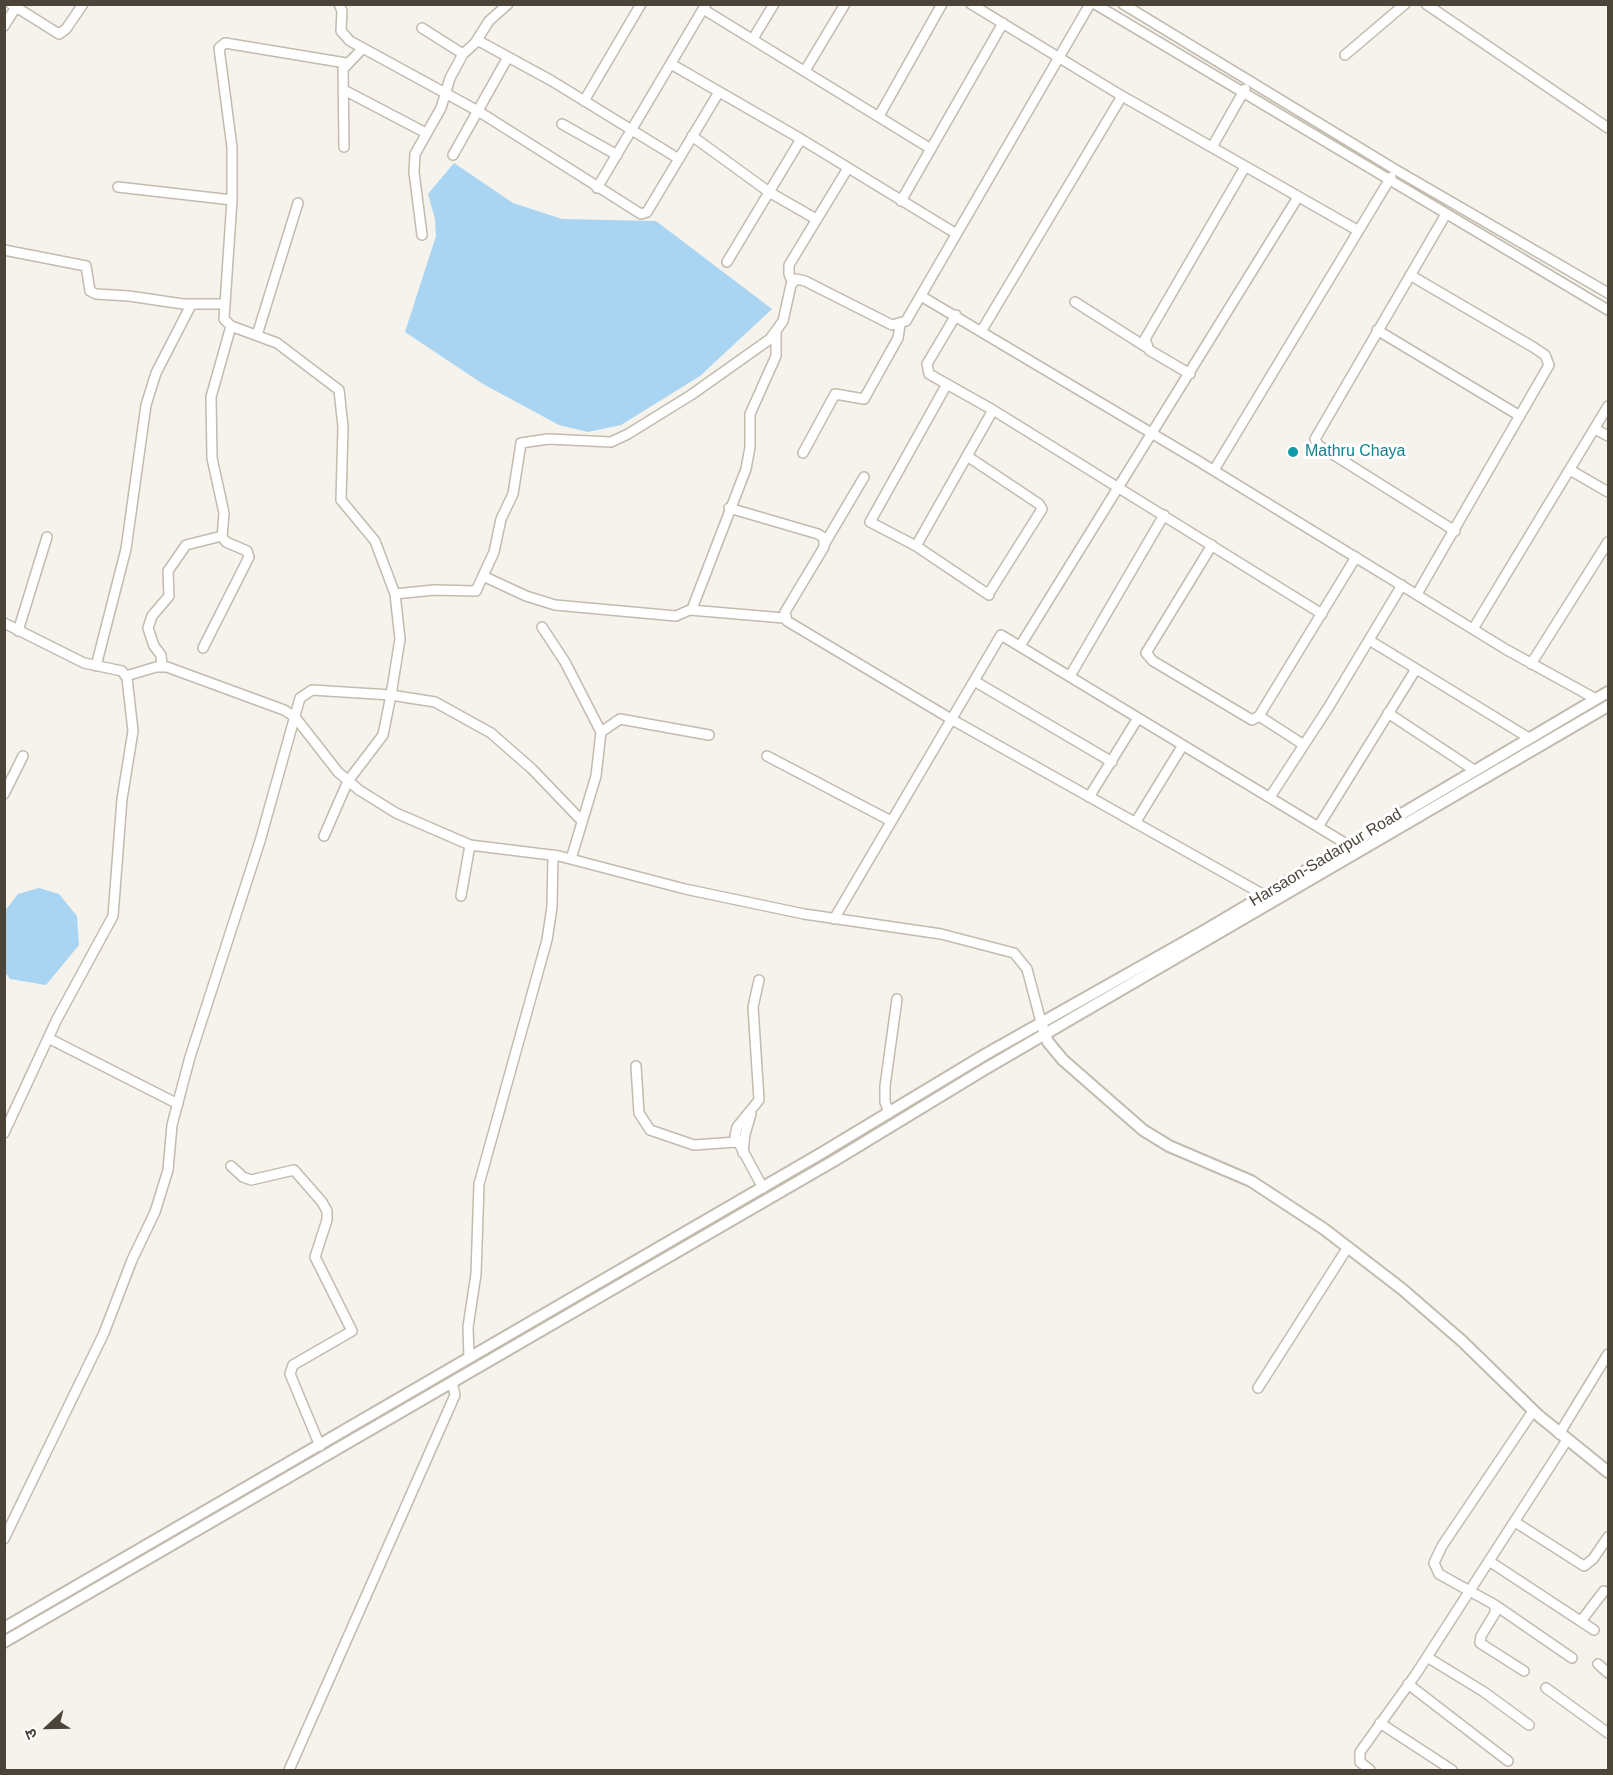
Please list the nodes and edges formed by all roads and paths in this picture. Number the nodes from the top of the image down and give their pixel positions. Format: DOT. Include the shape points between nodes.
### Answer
graph roads {
  1 [pos="83,4"];
  2 [pos="339,4"];
  3 [pos="508,4"];
  4 [pos="641,4"];
  5 [pos="774,4"];
  6 [pos="845,4"];
  7 [pos="942,4"];
  8 [pos="971,4"];
  9 [pos="1092,4"];
  10 [pos="1123,4"];
  11 [pos="1405,4"];
  12 [pos="1426,4"];
  13 [pos="15,6"];
  14 [pos="705,7"];
  15 [pos="1003,23"];
  16 [pos="4,26"];
  17 [pos="422,28"];
  18 [pos="754,37"];
  19 [pos="477,40"];
  20 [pos="363,48"];
  21 [pos="463,54"];
  22 [pos="1345,55"];
  23 [pos="508,57"];
  24 [pos="1057,58"];
  25 [pos="346,63"];
  26 [pos="671,64"];
  27 [pos="806,69"];
  28 [pos="1250,82"];
  29 [pos="344,90"];
  30 [pos="719,92"];
  31 [pos="1244,93"];
  32 [pos="447,94"];
  33 [pos="1122,96"];
  34 [pos="584,100"];
  35 [pos="478,111"];
  36 [pos="879,116"];
  37 [pos="562,124"];
  38 [pos="1608,128"];
  39 [pos="633,130"];
  40 [pos="426,133"];
  41 [pos="693,136"];
  42 [pos="801,139"];
  43 [pos="344,147"];
  44 [pos="1212,147"];
  45 [pos="931,149"];
  46 [pos="453,155"];
  47 [pos="617,155"];
  48 [pos="680,159"];
  49 [pos="1245,166"];
  50 [pos="848,168"];
  51 [pos="1396,170"];
  52 [pos="1389,181"];
  53 [pos="118,187"];
  54 [pos="597,188"];
  55 [pos="769,192"];
  56 [pos="1298,197"];
  57 [pos="232,200"];
  58 [pos="901,201"];
  59 [pos="298,203"];
  60 [pos="1446,214"];
  61 [pos="816,219"];
  62 [pos="1357,230"];
  63 [pos="955,233"];
  64 [pos="422,235"];
  65 [pos="4,250"];
  66 [pos="727,262"];
  67 [pos="1410,275"];
  68 [pos="792,282"];
  69 [pos="1608,293"];
  70 [pos="921,296"];
  71 [pos="1076,302"];
  72 [pos="223,304"];
  73 [pos="191,305"];
  74 [pos="1608,310"];
  75 [pos="956,315"];
  76 [pos="900,325"];
  77 [pos="231,326"];
  78 [pos="982,330"];
  79 [pos="1377,330"];
  80 [pos="776,332"];
  81 [pos="257,335"];
  82 [pos="1146,346"];
  83 [pos="1190,374"];
  84 [pos="948,384"];
  85 [pos="1608,406"];
  86 [pos="993,410"];
  87 [pos="1520,416"];
  88 [pos="1595,429"];
  89 [pos="1154,434"];
  90 [pos="1608,436"];
  91 [pos="803,453"];
  92 [pos="967,456"];
  93 [pos="1214,470"];
  94 [pos="1570,470"];
  95 [pos="864,477"];
  96 [pos="1120,488"];
  97 [pos="1608,492"];
  98 [pos="729,508"];
  99 [pos="1164,515"];
  100 [pos="1455,531"];
  101 [pos="222,536"];
  102 [pos="47,537"];
  103 [pos="1608,542"];
  104 [pos="825,543"];
  105 [pos="1212,545"];
  106 [pos="916,546"];
  107 [pos="1356,557"];
  108 [pos="483,576"];
  109 [pos="1402,585"];
  110 [pos="395,594"];
  111 [pos="1417,594"];
  112 [pos="690,610"];
  113 [pos="1322,614"];
  114 [pos="784,618"];
  115 [pos="4,623"];
  116 [pos="542,627"];
  117 [pos="1473,629"];
  118 [pos="18,631"];
  119 [pos="1369,640"];
  120 [pos="1020,646"];
  121 [pos="203,648"];
  122 [pos="1531,664"];
  123 [pos="96,666"];
  124 [pos="162,666"];
  125 [pos="1416,669"];
  126 [pos="126,676"];
  127 [pos="1070,676"];
  128 [pos="976,682"];
  129 [pos="1608,692"];
  130 [pos="391,695"];
  131 [pos="1596,699"];
  132 [pos="1608,706"];
  133 [pos="1388,713"];
  134 [pos="1259,716"];
  135 [pos="295,717"];
  136 [pos="1138,718"];
  137 [pos="951,719"];
  138 [pos="601,732"];
  139 [pos="710,735"];
  140 [pos="1529,738"];
  141 [pos="1183,744"];
  142 [pos="1304,745"];
  143 [pos="23,756"];
  144 [pos="767,756"];
  145 [pos="1112,762"];
  146 [pos="1474,770"];
  147 [pos="348,781"];
  148 [pos="4,794"];
  149 [pos="1270,796"];
  150 [pos="1089,797"];
  151 [pos="582,821"];
  152 [pos="891,821"];
  153 [pos="1135,824"];
  154 [pos="1318,827"];
  155 [pos="324,836"];
  156 [pos="470,845"];
  157 [pos="1348,845"];
  158 [pos="553,855"];
  159 [pos="571,859"];
  160 [pos="1264,895"];
  161 [pos="461,896"];
  162 [pos="834,919"];
  163 [pos="759,980"];
  164 [pos="897,999"];
  165 [pos="1041,1022"];
  166 [pos="1045,1035"];
  167 [pos="48,1038"];
  168 [pos="636,1066"];
  169 [pos="178,1104"];
  170 [pos="753,1109"];
  171 [pos="889,1113"];
  172 [pos="4,1133"];
  173 [pos="736,1142"];
  174 [pos="743,1155"];
  175 [pos="231,1166"];
  176 [pos="763,1188"];
  177 [pos="1348,1248"];
  178 [pos="1608,1354"];
  179 [pos="469,1358"];
  180 [pos="442,1374"];
  181 [pos="450,1383"];
  182 [pos="1258,1388"];
  183 [pos="1533,1411"];
  184 [pos="1563,1437"];
  185 [pos="320,1446"];
  186 [pos="1608,1472"];
  187 [pos="1515,1522"];
  188 [pos="1608,1537"];
  189 [pos="4,1539"];
  190 [pos="1489,1561"];
  191 [pos="1470,1591"];
  192 [pos="1604,1591"];
  193 [pos="1495,1605"];
  194 [pos="1581,1621"];
  195 [pos="4,1628"];
  196 [pos="1594,1630"];
  197 [pos="4,1642"];
  198 [pos="1427,1657"];
  199 [pos="1572,1658"];
  200 [pos="1598,1664"];
  201 [pos="1524,1671"];
  202 [pos="1608,1673"];
  203 [pos="1408,1684"];
  204 [pos="1546,1688"];
  205 [pos="1380,1723"];
  206 [pos="1529,1725"];
  207 [pos="1608,1733"];
  208 [pos="1508,1761"];
  209 [pos="289,1770"];
  210 [pos="1370,1770"];
  211 [pos="1452,1770"];
  1 -- 13 [label="street" via="59,34"];
  2 -- 20 [label="street" via="343,35"];
  3 -- 19 [label="street" via="484,27"];
  4 -- 34 [label="street"];
  5 -- 18 [label="street"];
  6 -- 27 [label="street"];
  7 -- 36 [label="street"];
  8 -- 15 [label="street"];
  9 -- 24 [label="street"];
  9 -- 31 [label="street"];
  10 -- 28 [label="street"];
  11 -- 22 [label="street"];
  12 -- 38 [label="street"];
  13 -- 16 [label="street"];
  14 -- 18 [label="street"];
  14 -- 26 [label="street"];
  15 -- 24 [label="street"];
  15 -- 45 [label="street"];
  17 -- 21 [label="street"];
  18 -- 27 [label="street"];
  19 -- 21 [label="street"];
  19 -- 23 [label="street"];
  20 -- 25 [label="street"];
  20 -- 32 [label="street"];
  21 -- 32 [label="street" via="450,78"];
  23 -- 34 [label="street"];
  23 -- 35 [label="street"];
  24 -- 33 [label="street"];
  24 -- 63 [label="street"];
  25 -- 29 [label="street"];
  25 -- 57 [label="street" via="221,45 218,55 230,124"];
  26 -- 30 [label="street"];
  26 -- 39 [label="street"];
  27 -- 36 [label="street"];
  28 -- 31 [label="street"];
  28 -- 51 [label="street"];
  29 -- 40 [label="street"];
  29 -- 43 [label="street"];
  30 -- 41 [label="street"];
  30 -- 42 [label="street"];
  31 -- 44 [label="street"];
  31 -- 52 [label="street"];
  32 -- 35 [label="street"];
  32 -- 40 [label="street"];
  33 -- 44 [label="street"];
  33 -- 78 [label="street"];
  34 -- 39 [label="street"];
  35 -- 46 [label="street"];
  35 -- 54 [label="street"];
  36 -- 45 [label="street"];
  37 -- 47 [label="street"];
  39 -- 47 [label="street"];
  39 -- 48 [label="street"];
  40 -- 64 [label="street" via="413,164"];
  41 -- 48 [label="street"];
  41 -- 55 [label="street"];
  42 -- 50 [label="street"];
  42 -- 55 [label="street"];
  44 -- 49 [label="street"];
  45 -- 58 [label="street"];
  47 -- 54 [label="street"];
  48 -- 54 [label="street" via="644,213 637,213"];
  49 -- 56 [label="street"];
  49 -- 82 [label="street" via="1145,339"];
  50 -- 58 [label="street"];
  50 -- 61 [label="street"];
  51 -- 52 [label="street"];
  51 -- 69 [label="street"];
  52 -- 60 [label="street"];
  52 -- 62 [label="street"];
  53 -- 57 [label="street"];
  55 -- 61 [label="street"];
  55 -- 66 [label="street"];
  56 -- 62 [label="street"];
  56 -- 83 [label="street"];
  57 -- 72 [label="street"];
  58 -- 63 [label="street"];
  59 -- 81 [label="street"];
  60 -- 67 [label="street"];
  60 -- 74 [label="street"];
  61 -- 68 [label="street" via="789,265"];
  62 -- 93 [label="street"];
  63 -- 70 [label="street"];
  65 -- 73 [label="street" via="86,266 90,291 96,294"];
  67 -- 79 [label="street"];
  67 -- 87 [label="street" via="1545,356 1550,365 1548,370"];
  68 -- 76 [label="street" via="805,281 873,318"];
  68 -- 80 [label="street" via="786,312"];
  70 -- 75 [label="street"];
  70 -- 76 [label="street"];
  71 -- 82 [label="street"];
  72 -- 73 [label="street"];
  72 -- 77 [label="street" via="224,319"];
  73 -- 123 [label="street" via="156,373 146,405 126,549"];
  75 -- 78 [label="street"];
  75 -- 84 [label="street" via="926,368 929,374"];
  76 -- 91 [label="street" via="898,338 864,399 835,394"];
  77 -- 81 [label="street"];
  77 -- 101 [label="street" via="210,408 212,458 224,513"];
  78 -- 89 [label="street"];
  79 -- 87 [label="street"];
  79 -- 100 [label="street" via="1316,433 1316,442"];
  80 -- 98 [label="street" via="776,356 750,414 746,469"];
  80 -- 108 [label="street" via="691,395 618,440 523,441 513,494"];
  81 -- 110 [label="street" via="288,350 339,390 343,427 341,500 375,541"];
  82 -- 83 [label="street"];
  83 -- 89 [label="street"];
  84 -- 86 [label="street"];
  84 -- 106 [label="street" via="870,522"];
  85 -- 88 [label="street"];
  86 -- 92 [label="street"];
  86 -- 96 [label="street"];
  87 -- 100 [label="street"];
  88 -- 90 [label="street"];
  88 -- 94 [label="street"];
  89 -- 93 [label="street"];
  89 -- 96 [label="street"];
  92 -- 106 [label="street"];
  92 -- 106 [label="street" via="1042,509 990,593"];
  93 -- 107 [label="street"];
  94 -- 97 [label="street"];
  94 -- 117 [label="street"];
  95 -- 104 [label="street"];
  96 -- 99 [label="street"];
  96 -- 120 [label="street"];
  98 -- 104 [label="street" via="818,534"];
  98 -- 112 [label="street"];
  99 -- 105 [label="street"];
  99 -- 127 [label="street"];
  100 -- 111 [label="street"];
  101 -- 121 [label="street" via="226,542 247,550 249,556"];
  101 -- 124 [label="street" via="186,545 168,571 169,596 152,616 148,628"];
  102 -- 118 [label="street"];
  103 -- 122 [label="street"];
  104 -- 114 [label="street"];
  105 -- 113 [label="street"];
  105 -- 134 [label="street" via="1146,652 1154,661 1249,719"];
  107 -- 109 [label="street"];
  107 -- 113 [label="street"];
  108 -- 110 [label="street" via="473,593 434,590"];
  108 -- 112 [label="street" via="548,604 676,616"];
  109 -- 111 [label="street"];
  109 -- 119 [label="street"];
  110 -- 130 [label="street" via="400,639"];
  111 -- 117 [label="street"];
  112 -- 114 [label="street"];
  113 -- 134 [label="street"];
  114 -- 137 [label="street"];
  115 -- 118 [label="street"];
  116 -- 138 [label="street"];
  117 -- 122 [label="street"];
  118 -- 123 [label="street"];
  119 -- 125 [label="street"];
  119 -- 142 [label="street"];
  120 -- 127 [label="street"];
  120 -- 128 [label="street" via="1000,636"];
  122 -- 131 [label="street"];
  123 -- 126 [label="street" via="122,671"];
  124 -- 126 [label="street"];
  124 -- 135 [label="street"];
  125 -- 133 [label="street"];
  125 -- 140 [label="street"];
  126 -- 167 [label="street" via="133,731 122,799 114,910"];
  127 -- 136 [label="street"];
  128 -- 137 [label="street"];
  128 -- 145 [label="street"];
  129 -- 131 [label="street, Harsaon-Sadarpur Road"];
  130 -- 135 [label="street" via="309,690 300,698"];
  130 -- 147 [label="street" via="383,735"];
  130 -- 151 [label="street" via="435,702 491,733"];
  131 -- 140 [label="street, Harsaon-Sadarpur Road"];
  132 -- 166 [label="street, Harsaon-Sadarpur Road"];
  133 -- 146 [label="street"];
  133 -- 154 [label="street"];
  134 -- 142 [label="street"];
  135 -- 147 [label="street"];
  135 -- 169 [label="street"];
  136 -- 141 [label="street"];
  136 -- 145 [label="street"];
  137 -- 150 [label="street"];
  137 -- 152 [label="street"];
  138 -- 139 [label="street" via="620,719"];
  138 -- 151 [label="street" via="596,776"];
  140 -- 146 [label="street, Harsaon-Sadarpur Road"];
  141 -- 149 [label="street"];
  141 -- 153 [label="street"];
  142 -- 149 [label="street"];
  143 -- 148 [label="street"];
  144 -- 152 [label="street"];
  145 -- 150 [label="street"];
  146 -- 157 [label="street, Harsaon-Sadarpur Road"];
  147 -- 155 [label="street"];
  147 -- 156 [label="street" via="396,813"];
  149 -- 154 [label="street"];
  150 -- 153 [label="street"];
  151 -- 159 [label="street"];
  152 -- 162 [label="street"];
  153 -- 160 [label="street"];
  154 -- 157 [label="street"];
  156 -- 158 [label="street"];
  156 -- 161 [label="street"];
  157 -- 160 [label="street, Harsaon-Sadarpur Road"];
  158 -- 159 [label="street"];
  158 -- 179 [label="street" via="547,940 479,1184"];
  159 -- 162 [label="street" via="685,890"];
  160 -- 165 [label="street, Harsaon-Sadarpur Road"];
  162 -- 165 [label="street" via="941,934 1014,953 1027,969"];
  163 -- 170 [label="street" via="753,1007 760,1091"];
  164 -- 171 [label="street" via="885,1086"];
  165 -- 166 [label="street"];
  165 -- 171 [label="street, Harsaon-Sadarpur Road"];
  166 -- 177 [label="street" via="1063,1060 1154,1138 1251,1181"];
  166 -- 181 [label="street, Harsaon-Sadarpur Road"];
  167 -- 169 [label="street"];
  167 -- 172 [label="street"];
  168 -- 173 [label="street" via="638,1107 650,1130 696,1145"];
  169 -- 189 [label="street" via="168,1170 154,1212 104,1333"];
  170 -- 173 [label="street" via="737,1127"];
  170 -- 174 [label="street" via="744,1134"];
  171 -- 176 [label="street, Harsaon-Sadarpur Road"];
  173 -- 174 [label="street"];
  174 -- 176 [label="street"];
  175 -- 185 [label="street" via="240,1176 251,1180 294,1170 327,1210 315,1257 352,1331 293,1365 290,1374"];
  176 -- 179 [label="street, Harsaon-Sadarpur Road"];
  177 -- 182 [label="street"];
  177 -- 183 [label="street" via="1462,1341"];
  178 -- 184 [label="street"];
  179 -- 180 [label="street, Harsaon-Sadarpur Road"];
  180 -- 181 [label="street"];
  180 -- 185 [label="street, Harsaon-Sadarpur Road"];
  181 -- 197 [label="street, Harsaon-Sadarpur Road"];
  181 -- 209 [label="street" via="455,1395"];
  183 -- 184 [label="street"];
  183 -- 191 [label="street" via="1442,1545 1434,1563 1439,1574"];
  184 -- 186 [label="street"];
  184 -- 187 [label="street"];
  185 -- 195 [label="street, Harsaon-Sadarpur Road"];
  187 -- 188 [label="street" via="1584,1566"];
  187 -- 190 [label="street"];
  190 -- 191 [label="street"];
  190 -- 194 [label="street"];
  191 -- 193 [label="street"];
  191 -- 198 [label="street"];
  192 -- 194 [label="street"];
  193 -- 199 [label="street"];
  193 -- 201 [label="street" via="1480,1643"];
  194 -- 196 [label="street"];
  198 -- 203 [label="street"];
  198 -- 206 [label="street"];
  200 -- 202 [label="street"];
  203 -- 205 [label="street"];
  203 -- 208 [label="street"];
  204 -- 207 [label="street"];
  205 -- 210 [label="street" via="1358,1757"];
  205 -- 211 [label="street"];
}
